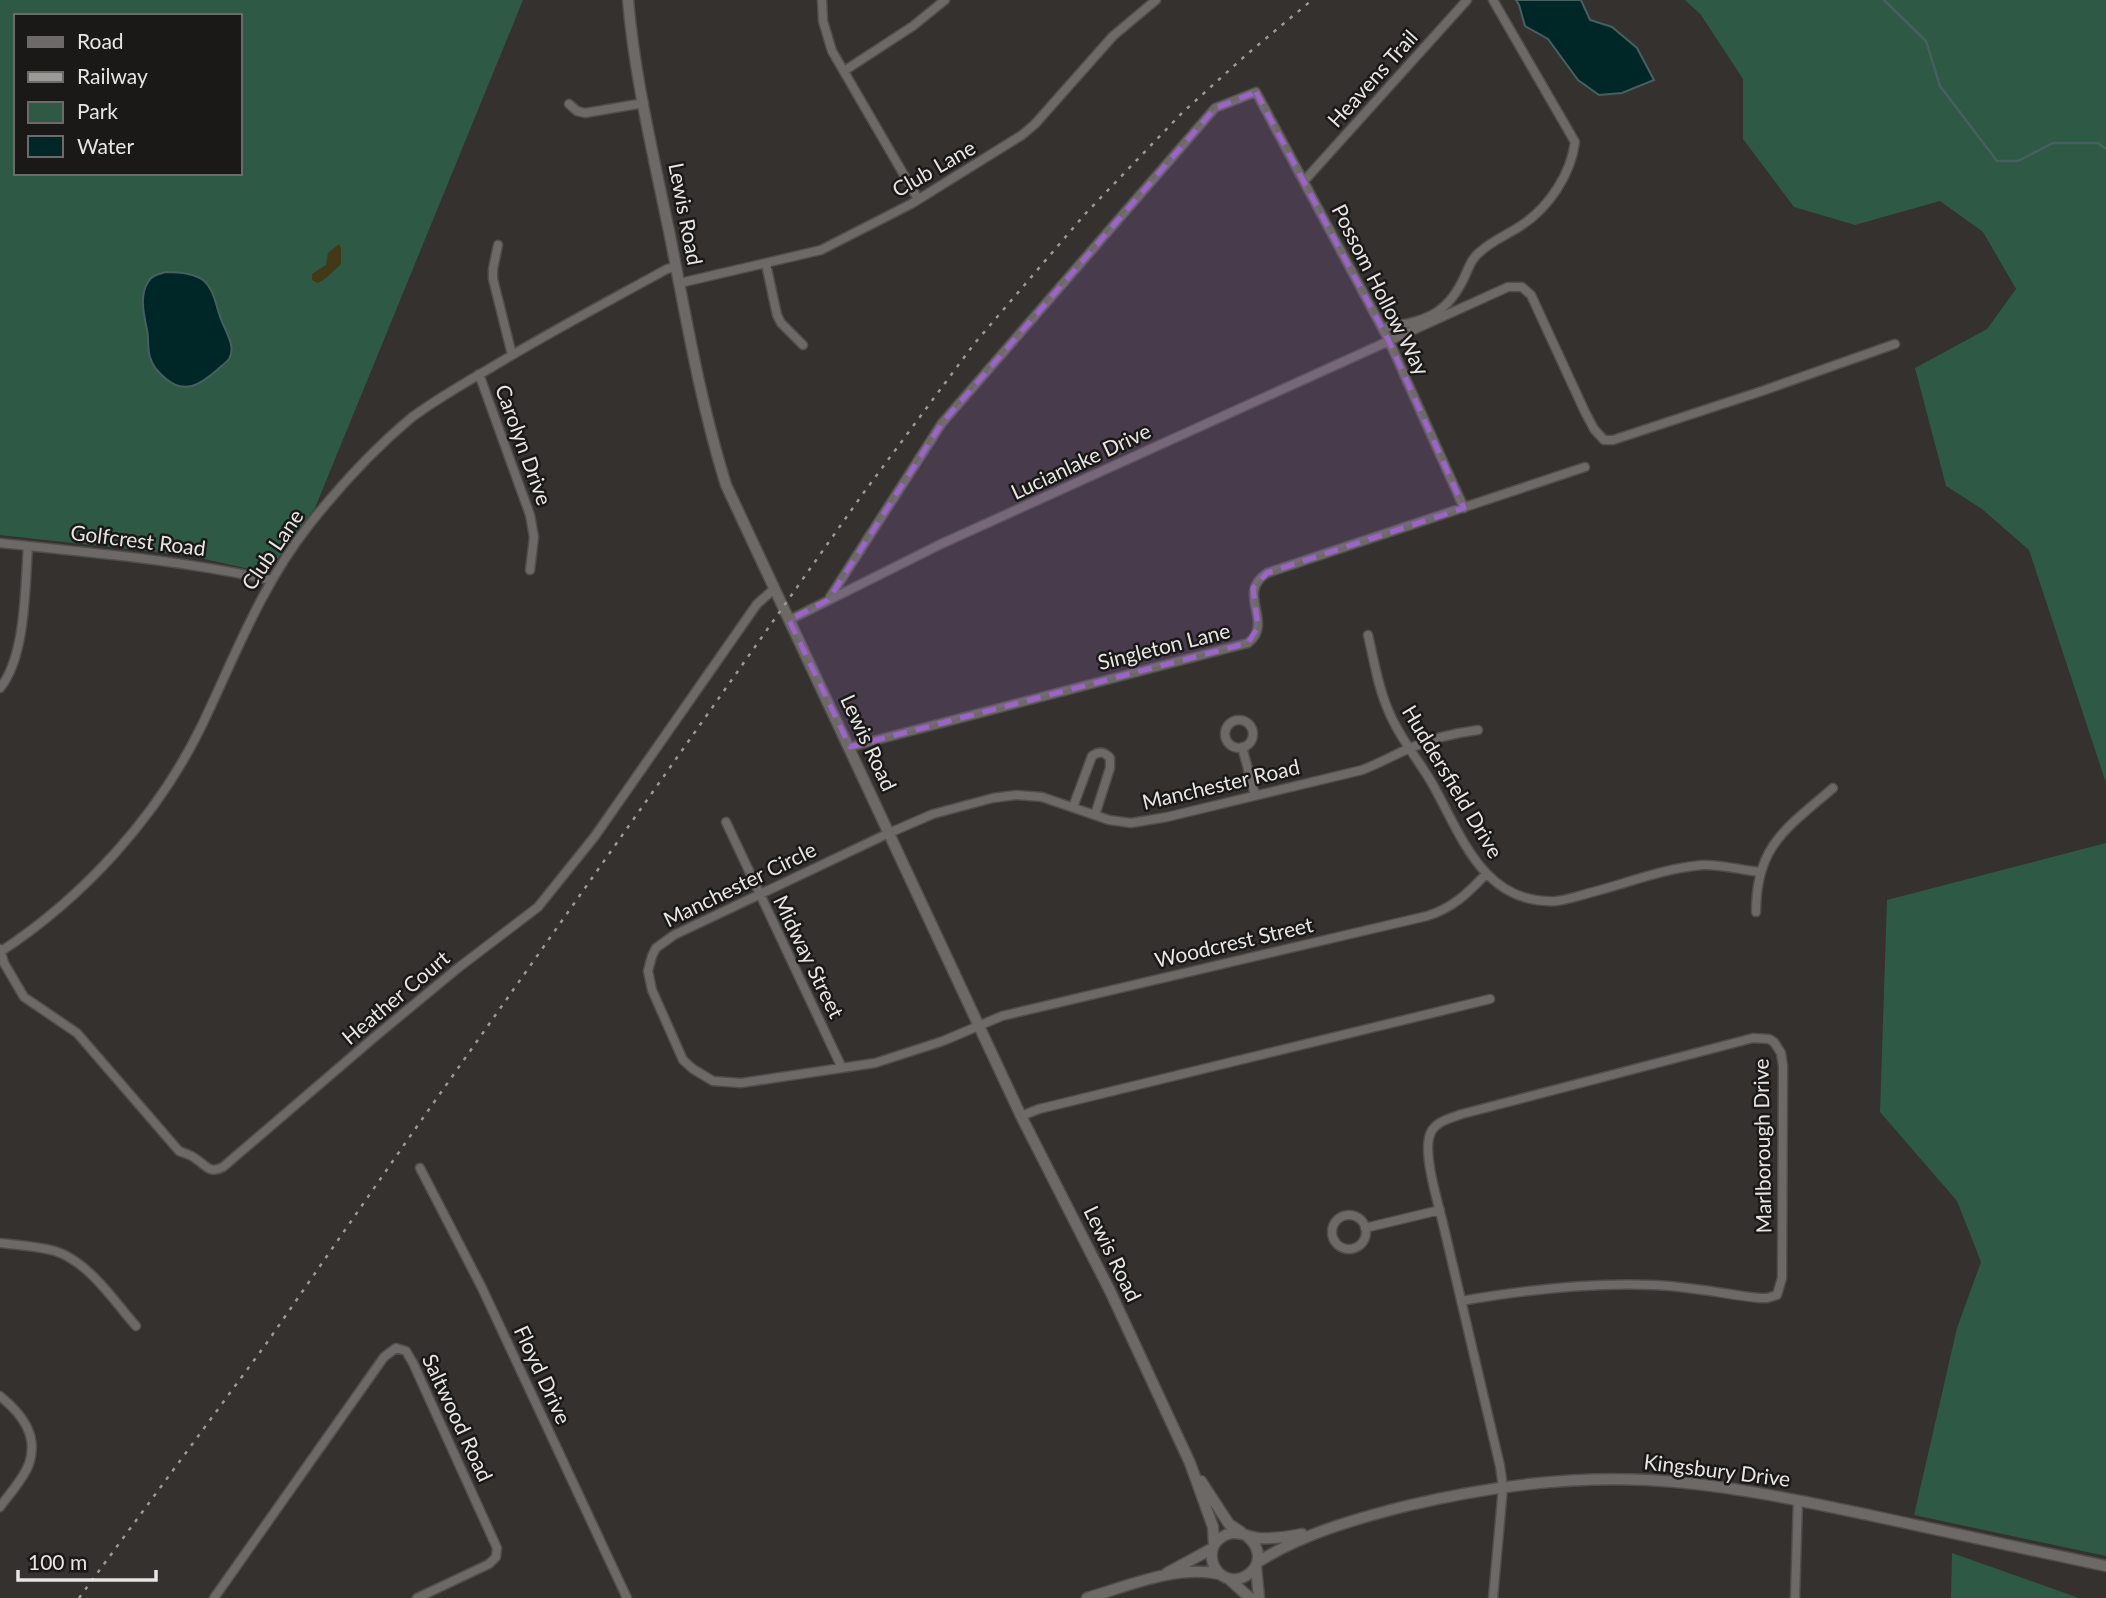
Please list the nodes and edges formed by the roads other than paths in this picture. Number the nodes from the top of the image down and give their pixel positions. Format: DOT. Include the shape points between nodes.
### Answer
graph roads {
  1 [pos="628,0"];
  2 [pos="822,0"];
  3 [pos="945,0"];
  4 [pos="1156,0"];
  5 [pos="1467,0"];
  6 [pos="1493,0"];
  7 [pos="844,71"];
  8 [pos="644,103"];
  9 [pos="569,104"];
  10 [pos="1304,181"];
  11 [pos="918,200"];
  12 [pos="498,245"];
  13 [pos="766,264"];
  14 [pos="676,267"];
  15 [pos="680,282"];
  16 [pos="1382,328"];
  17 [pos="1390,341"];
  18 [pos="1895,344"];
  19 [pos="803,345"];
  20 [pos="512,355"];
  21 [pos="479,374"];
  22 [pos="1585,467"];
  23 [pos="1464,508"];
  24 [pos="0,543"];
  25 [pos="28,546"];
  26 [pos="530,570"];
  27 [pos="271,580"];
  28 [pos="774,589"];
  29 [pos="828,600"];
  30 [pos="789,620"];
  31 [pos="1368,635"];
  32 [pos="0,688"];
  33 [pos="1478,730"];
  34 [pos="850,747"];
  35 [pos="1242,747"];
  36 [pos="1408,749"];
  37 [pos="1833,788"];
  38 [pos="1255,795"];
  39 [pos="1073,807"];
  40 [pos="1096,815"];
  41 [pos="726,822"];
  42 [pos="889,833"];
  43 [pos="1760,873"];
  44 [pos="1486,874"];
  45 [pos="759,894"];
  46 [pos="1756,912"];
  47 [pos="0,951"];
  48 [pos="1490,999"];
  49 [pos="978,1025"];
  50 [pos="842,1068"];
  51 [pos="1021,1116"];
  52 [pos="420,1168"];
  53 [pos="1440,1210"];
  54 [pos="1365,1228"];
  55 [pos="0,1243"];
  56 [pos="1461,1301"];
  57 [pos="136,1326"];
  58 [pos="0,1396"];
  59 [pos="1190,1463"];
  60 [pos="1503,1487"];
  61 [pos="1798,1500"];
  62 [pos="0,1507"];
  63 [pos="1323,1531"];
  64 [pos="1246,1536"];
  65 [pos="1214,1547"];
  66 [pos="1257,1563"];
  67 [pos="2106,1566"];
  68 [pos="1223,1576"];
  69 [pos="1161,1577"];
  70 [pos="214,1598"];
  71 [pos="417,1598"];
  72 [pos="627,1598"];
  73 [pos="1087,1598"];
  74 [pos="1250,1598"];
  75 [pos="1259,1598"];
  76 [pos="1493,1598"];
  77 [pos="1795,1598"];
  1 -- 8 [label="street, Lewis Road"];
  2 -- 7 [label="street" via="828,41"];
  3 -- 7 [label="street"];
  4 -- 11 [label="street, Club Lane" via="1113,36 1022,135"];
  5 -- 10 [label="street, Heavens Trail"];
  6 -- 16 [label="street" via="1575,142 1566,173 1540,211 1481,250 1447,305 1414,322"];
  7 -- 11 [label="street"];
  8 -- 9 [label="street" via="585,113"];
  8 -- 14 [label="street, Lewis Road"];
  10 -- 16 [label="street, Possom Hollow Way"];
  10 -- 29 [label="street, Possom Hollow Way" via="1256,92 1215,108 942,423"];
  11 -- 13 [label="street, Club Lane" via="821,250"];
  12 -- 20 [label="street" via="493,279"];
  13 -- 15 [label="street, Club Lane"];
  13 -- 19 [label="street" via="777,315"];
  14 -- 15 [label="street, Lewis Road"];
  14 -- 20 [label="street, Club Lane"];
  15 -- 28 [label="street, Lewis Road" via="714,449"];
  16 -- 17 [label="street, Possom Hollow Way"];
  17 -- 18 [label="street, Lucianlake Drive" via="1508,287 1522,287 1531,295 1594,429 1604,440"];
  17 -- 23 [label="street, Possom Hollow Way"];
  17 -- 29 [label="street, Lucianlake Drive" via="941,544"];
  20 -- 21 [label="street, Club Lane"];
  21 -- 26 [label="street, Carolyn Drive" via="530,515 534,537"];
  21 -- 27 [label="street, Club Lane" via="411,419 366,460 309,525"];
  22 -- 23 [label="street, Singleton Lane"];
  23 -- 34 [label="street, Singleton Lane" via="1267,572 1254,588 1258,627 1248,643"];
  24 -- 25 [label="street, Golfcrest Road"];
  25 -- 27 [label="street, Golfcrest Road" via="164,560"];
  25 -- 32 [label="street" via="17,650 10,675"];
  27 -- 47 [label="street, Club Lane" via="201,727 149,810 90,879"];
  28 -- 30 [label="street, Lewis Road"];
  28 -- 47 [label="street, Heather Court" via="757,604 595,836 538,907 448,976 223,1167 207,1169 179,1151 77,1033 24,997"];
  29 -- 30 [label="street, Lucianlake Drive"];
  30 -- 34 [label="street, Lewis Road"];
  31 -- 36 [label="street, Huddersfield Drive" via="1385,703"];
  33 -- 36 [label="street, Manchester Road"];
  34 -- 42 [label="street, Lewis Road"];
  35 -- 38 [label="street"];
  36 -- 38 [label="street, Manchester Road" via="1362,770"];
  36 -- 44 [label="street, Huddersfield Drive"];
  37 -- 43 [label="street" via="1775,842"];
  38 -- 40 [label="street, Manchester Road" via="1131,823"];
  39 -- 40 [label="street, Manchester Road"];
  39 -- 40 [label="street" via="1092,755 1105,753 1111,762"];
  39 -- 42 [label="street, Manchester Road" via="1042,796 1005,796 933,814"];
  41 -- 45 [label="street, Midway Street"];
  42 -- 45 [label="street, Manchester Circle"];
  42 -- 49 [label="street, Lewis Road"];
  43 -- 44 [label="street, Huddersfield Drive" via="1714,865 1688,867 1560,901 1518,895"];
  43 -- 46 [label="street"];
  44 -- 49 [label="street, Woodcrest Street" via="1441,912"];
  45 -- 50 [label="street, Midway Street"];
  45 -- 50 [label="street, Manchester Circle" via="674,934 652,956 648,971 652,990 683,1060 703,1076 724,1083"];
  48 -- 51 [label="street"];
  49 -- 50 [label="street, Manchester Circle" via="895,1058"];
  49 -- 51 [label="street, Lewis Road"];
  51 -- 59 [label="street, Lewis Road"];
  52 -- 72 [label="street, Floyd Drive" via="482,1288"];
  53 -- 54 [label="street"];
  53 -- 56 [label="street, Marlborough Drive"];
  53 -- 56 [label="street, Marlborough Drive" via="1428,1146 1431,1133 1441,1122 1753,1038 1769,1039 1781,1053 1782,1278 1777,1294 1759,1298 1653,1284 1606,1285"];
  54 -- 54 [label="street" via="1361,1219 1348,1214 1335,1221 1332,1235 1339,1246 1353,1248 1364,1239"];
  55 -- 57 [label="street" via="41,1248 74,1260"];
  56 -- 60 [label="street, Marlborough Drive"];
  58 -- 62 [label="street" via="27,1424 31,1449 29,1464"];
  59 -- 64 [label="street, Lewis Road" via="1229,1524"];
  59 -- 65 [label="street, Lewis Road" via="1213,1527"];
  60 -- 61 [label="street, Kingsbury Drive" via="1649,1480"];
  60 -- 63 [label="street, Kingsbury Drive" via="1418,1503"];
  60 -- 76 [label="street, Marlborough Drive"];
  61 -- 67 [label="street, Kingsbury Drive"];
  61 -- 77 [label="street"];
  63 -- 64 [label="street, Kingsbury Drive" via="1276,1538"];
  63 -- 66 [label="street, Kingsbury Drive" via="1278,1548"];
  64 -- 65 [label="street, Kingsbury Drive" via="1226,1535"];
  64 -- 66 [label="street" via="1257,1547"];
  65 -- 68 [label="street" via="1212,1561"];
  65 -- 69 [label="street, Kingsbury Drive"];
  66 -- 68 [label="street, Kingsbury Drive" via="1243,1578"];
  66 -- 75 [label="street"];
  68 -- 69 [label="street, Kingsbury Drive" via="1208,1572"];
  68 -- 74 [label="street"];
  69 -- 73 [label="street, Kingsbury Drive"];
  70 -- 71 [label="street, Saltwood Road" via="384,1357 396,1348 413,1363 498,1548 489,1564"];
}
